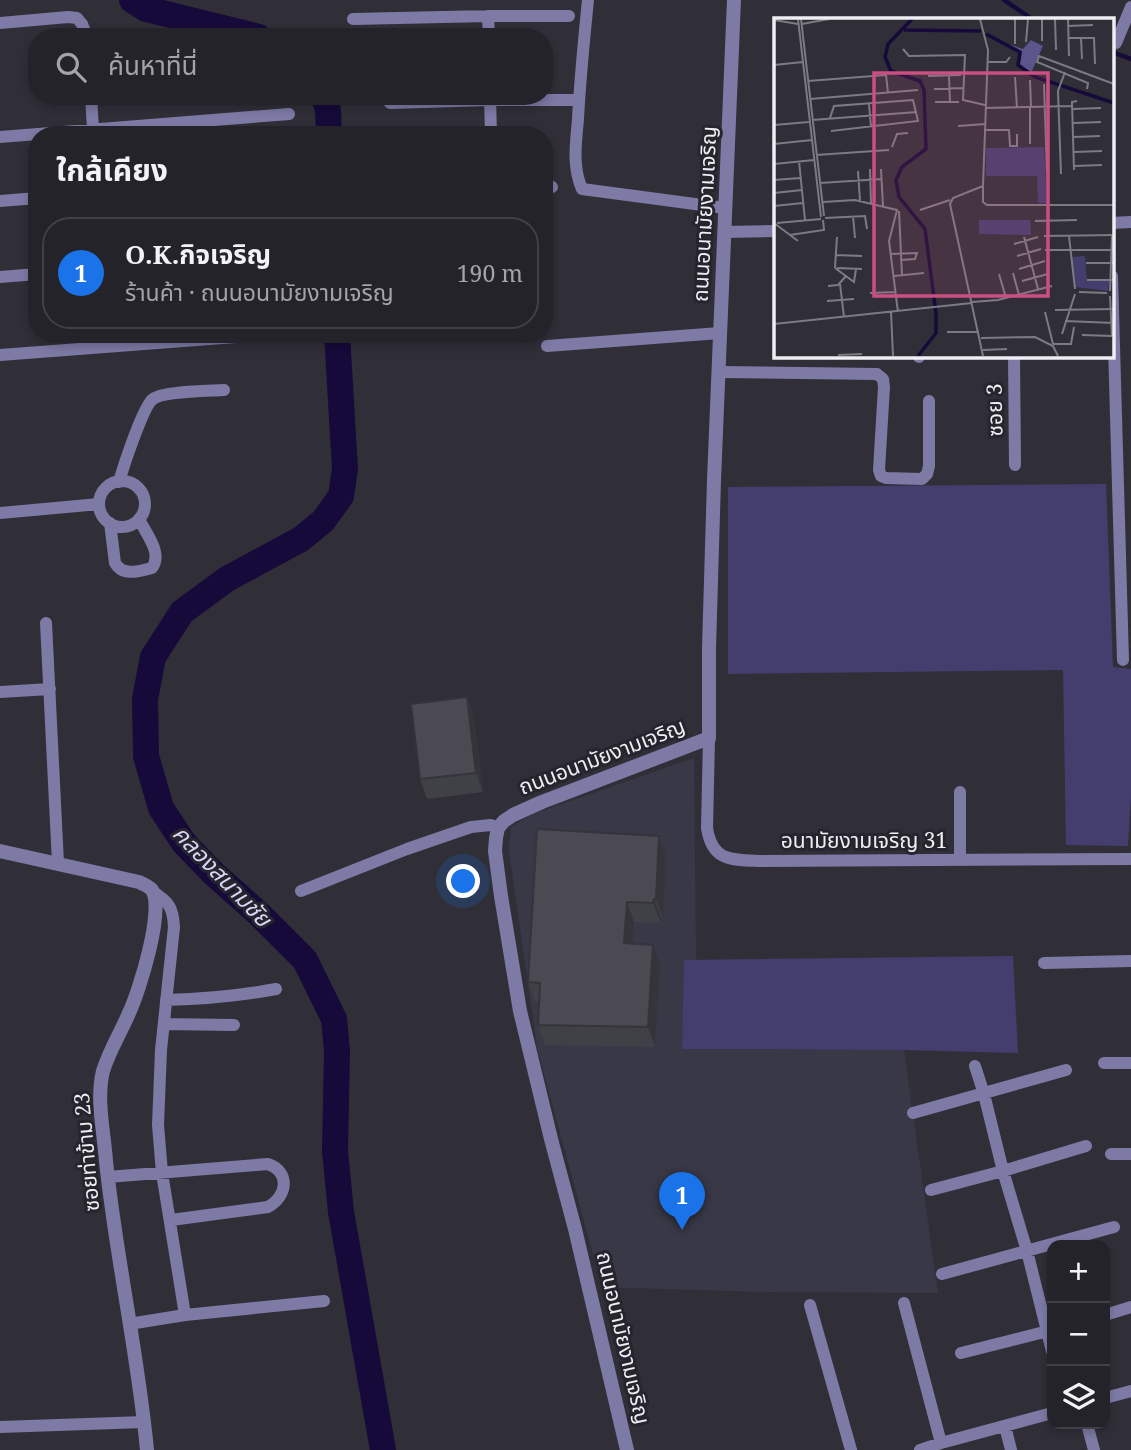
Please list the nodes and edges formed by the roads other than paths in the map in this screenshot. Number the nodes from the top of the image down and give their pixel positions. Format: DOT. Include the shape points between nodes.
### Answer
graph roads {
  1 [pos="588,0"];
  2 [pos="734,0"];
  3 [pos="1131,7"];
  4 [pos="488,16"];
  5 [pos="569,16"];
  6 [pos="353,19"];
  7 [pos="0,23"];
  8 [pos="84,28"];
  9 [pos="489,28"];
  10 [pos="1116,43"];
  11 [pos="553,99"];
  12 [pos="579,100"];
  13 [pos="91,105"];
  14 [pos="490,105"];
  15 [pos="289,114"];
  16 [pos="93,126"];
  17 [pos="142,126"];
  18 [pos="491,126"];
  19 [pos="28,135"];
  20 [pos="0,137"];
  21 [pos="28,199"];
  22 [pos="0,201"];
  23 [pos="725,208"];
  24 [pos="724,232"];
  25 [pos="774,232"];
  26 [pos="28,275"];
  27 [pos="0,277"];
  28 [pos="720,332"];
  29 [pos="157,343"];
  30 [pos="547,346"];
  31 [pos="1114,346"];
  32 [pos="0,355"];
  33 [pos="1014,357"];
  34 [pos="719,372"];
  35 [pos="225,390"];
  36 [pos="929,401"];
  37 [pos="1015,465"];
  38 [pos="119,482"];
  39 [pos="99,504"];
  40 [pos="0,513"];
  41 [pos="139,519"];
  42 [pos="110,523"];
  43 [pos="46,623"];
  44 [pos="1123,660"];
  45 [pos="50,689"];
  46 [pos="0,692"];
  47 [pos="709,738"];
  48 [pos="960,792"];
  49 [pos="498,828"];
  50 [pos="0,851"];
  51 [pos="1131,859"];
  52 [pos="960,860"];
  53 [pos="58,863"];
  54 [pos="152,891"];
  55 [pos="301,891"];
  56 [pos="1131,961"];
  57 [pos="1044,962"];
  58 [pos="276,989"];
  59 [pos="166,1000"];
  60 [pos="164,1024"];
  61 [pos="234,1025"];
  62 [pos="1104,1063"];
  63 [pos="1131,1063"];
  64 [pos="975,1066"];
  65 [pos="1066,1070"];
  66 [pos="984,1094"];
  67 [pos="913,1113"];
  68 [pos="1087,1146"];
  69 [pos="1111,1154"];
  70 [pos="1131,1154"];
  71 [pos="1003,1171"];
  72 [pos="162,1173"];
  73 [pos="108,1177"];
  74 [pos="931,1190"];
  75 [pos="171,1220"];
  76 [pos="1114,1227"];
  77 [pos="1027,1251"];
  78 [pos="942,1274"];
  79 [pos="324,1301"];
  80 [pos="904,1303"];
  81 [pos="810,1305"];
  82 [pos="1131,1307"];
  83 [pos="1110,1313"];
  84 [pos="185,1315"];
  85 [pos="1047,1321"];
  86 [pos="129,1324"];
  87 [pos="1047,1332"];
  88 [pos="961,1353"];
  89 [pos="1131,1391"];
  90 [pos="1110,1397"];
  91 [pos="1047,1414"];
  92 [pos="144,1422"];
  93 [pos="1005,1426"];
  94 [pos="0,1427"];
  95 [pos="1088,1429"];
  96 [pos="941,1443"];
  97 [pos="146,1450"];
  98 [pos="627,1450"];
  99 [pos="851,1450"];
  100 [pos="922,1450"];
  101 [pos="1011,1450"];
  102 [pos="1094,1450"];
  1 -- 12 [label="street"];
  2 -- 23 [label="street, ถนนอนามัยงามเจริญ"];
  3 -- 10 [label="street"];
  4 -- 5 [label="street"];
  4 -- 6 [label="street"];
  4 -- 9 [label="street"];
  7 -- 8 [label="street" via="77,18"];
  11 -- 12 [label="street"];
  12 -- 23 [label="street" via="575,164 582,188"];
  13 -- 16 [label="street"];
  14 -- 18 [label="street"];
  15 -- 17 [label="street"];
  19 -- 20 [label="street"];
  21 -- 22 [label="street"];
  23 -- 24 [label="street, ถนนอนามัยงามเจริญ"];
  24 -- 25 [label="street"];
  24 -- 28 [label="street, ถนนอนามัยงามเจริญ"];
  26 -- 27 [label="street"];
  28 -- 30 [label="street"];
  28 -- 34 [label="street, ถนนอนามัยงามเจริญ"];
  29 -- 32 [label="street"];
  31 -- 44 [label="street"];
  33 -- 37 [label="street, ซอย 3"];
  34 -- 36 [label="street" via="877,374 884,387 879,470 886,478 922,479 927,474"];
  34 -- 47 [label="street, ถนนอนามัยงามเจริญ"];
  35 -- 38 [label="street" via="153,398"];
  38 -- 39 [label="street" via="107,487"];
  38 -- 41 [label="street" via="127,482 144,497"];
  39 -- 40 [label="street"];
  39 -- 42 [label="street"];
  41 -- 42 [label="street" via="122,527"];
  41 -- 42 [label="street" via="157,561 152,568 131,572 118,568"];
  43 -- 45 [label="street"];
  45 -- 46 [label="street"];
  45 -- 53 [label="street"];
  47 -- 49 [label="street, ถนนอนามัยงามเจริญ" via="542,802"];
  47 -- 52 [label="street, อนามัยงามเจริญ 31" via="707,828 714,850 723,857 759,861"];
  48 -- 52 [label="street"];
  49 -- 55 [label="street" via="471,827"];
  49 -- 98 [label="street, ถนนอนามัยงามเจริญ" via="495,851 520,1011"];
  50 -- 53 [label="street"];
  51 -- 52 [label="street, อนามัยงามเจริญ 31"];
  53 -- 54 [label="street" via="139,882"];
  54 -- 59 [label="street" via="164,899 173,915"];
  54 -- 73 [label="street, ซอยท่าข้าม 23" via="156,918 146,962 136,998 103,1072"];
  56 -- 57 [label="street"];
  58 -- 59 [label="street" via="242,996"];
  59 -- 60 [label="street"];
  60 -- 61 [label="street"];
  60 -- 72 [label="street" via="158,1125"];
  62 -- 63 [label="street"];
  64 -- 66 [label="street"];
  65 -- 66 [label="street"];
  66 -- 67 [label="street"];
  66 -- 71 [label="street"];
  68 -- 71 [label="street"];
  69 -- 70 [label="street"];
  71 -- 74 [label="street"];
  71 -- 77 [label="street"];
  72 -- 73 [label="street"];
  72 -- 75 [label="street"];
  72 -- 75 [label="street" via="268,1164 282,1174 283,1194 268,1207"];
  73 -- 86 [label="street, ซอยท่าข้าม 23"];
  75 -- 84 [label="street"];
  76 -- 77 [label="street"];
  77 -- 78 [label="street"];
  77 -- 85 [label="street"];
  79 -- 84 [label="street"];
  80 -- 96 [label="street"];
  81 -- 99 [label="street"];
  82 -- 83 [label="street"];
  84 -- 86 [label="street"];
  86 -- 92 [label="street, ซอยท่าข้าม 23"];
  87 -- 88 [label="street"];
  89 -- 90 [label="street"];
  91 -- 93 [label="street"];
  92 -- 94 [label="street"];
  92 -- 97 [label="street, ซอยท่าข้าม 23"];
  93 -- 96 [label="street"];
  93 -- 101 [label="street"];
  95 -- 102 [label="street"];
  96 -- 100 [label="street"];
}
